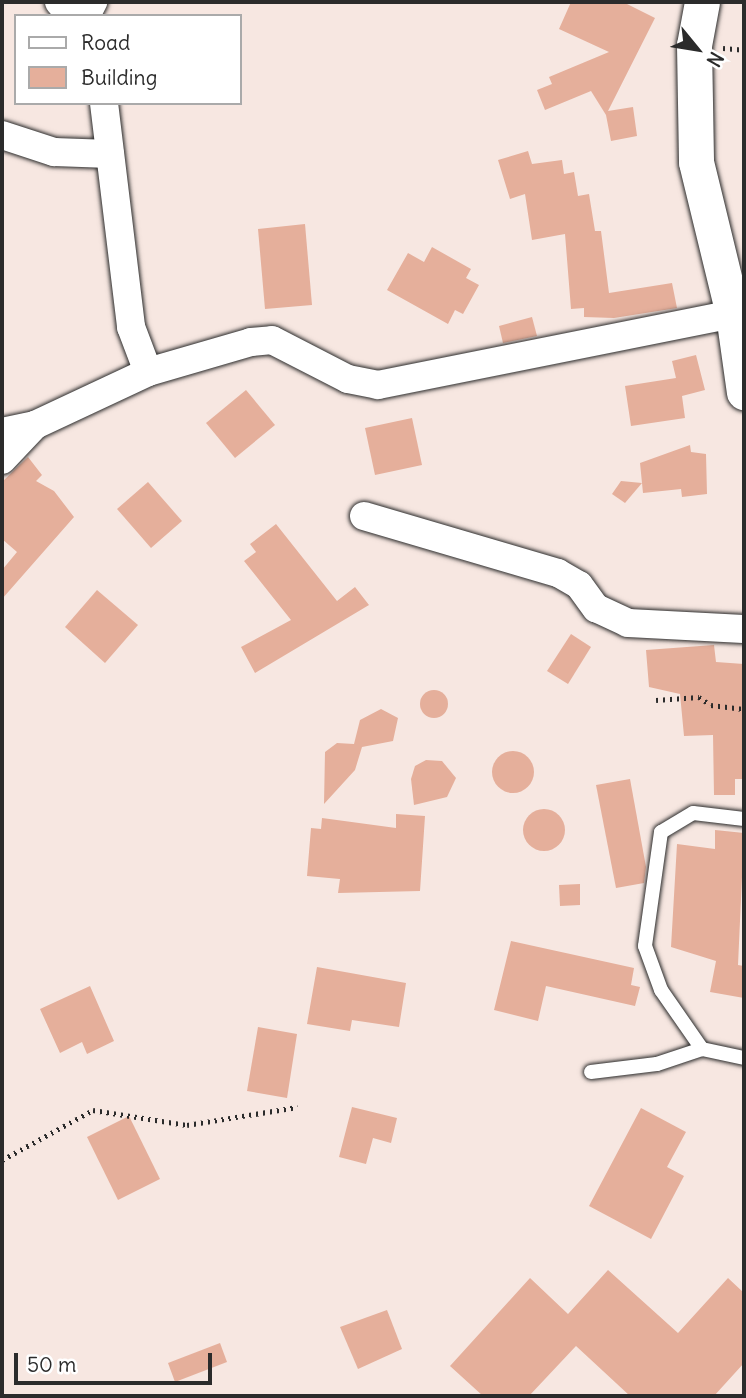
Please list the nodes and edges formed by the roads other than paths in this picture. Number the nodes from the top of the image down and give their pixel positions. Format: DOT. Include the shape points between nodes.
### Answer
graph roads {
  1 [pos="702,2"];
  2 [pos="104,105"];
  3 [pos="2,135"];
  4 [pos="110,154"];
  5 [pos="733,314"];
  6 [pos="148,372"];
  7 [pos="744,392"];
  8 [pos="35,425"];
  9 [pos="2,432"];
  10 [pos="2,460"];
  11 [pos="364,516"];
  12 [pos="744,629"];
  13 [pos="744,819"];
  14 [pos="702,1049"];
  15 [pos="744,1058"];
  16 [pos="591,1072"];
  1 -- 5 [label="street" via="694,45 696,162"];
  2 -- 4 [label="street"];
  3 -- 4 [label="street" via="54,152"];
  4 -- 6 [label="street" via="131,327"];
  5 -- 6 [label="street" via="378,385 348,379 272,341"];
  5 -- 7 [label="street"];
  6 -- 8 [label="street"];
  8 -- 9 [label="street"];
  8 -- 10 [label="street"];
  11 -- 12 [label="street" via="558,573 579,585 596,608 628,623"];
  13 -- 14 [label="lane" via="692,813 661,832 645,946 661,990"];
  14 -- 15 [label="lane"];
  14 -- 16 [label="lane" via="657,1064"];
}
